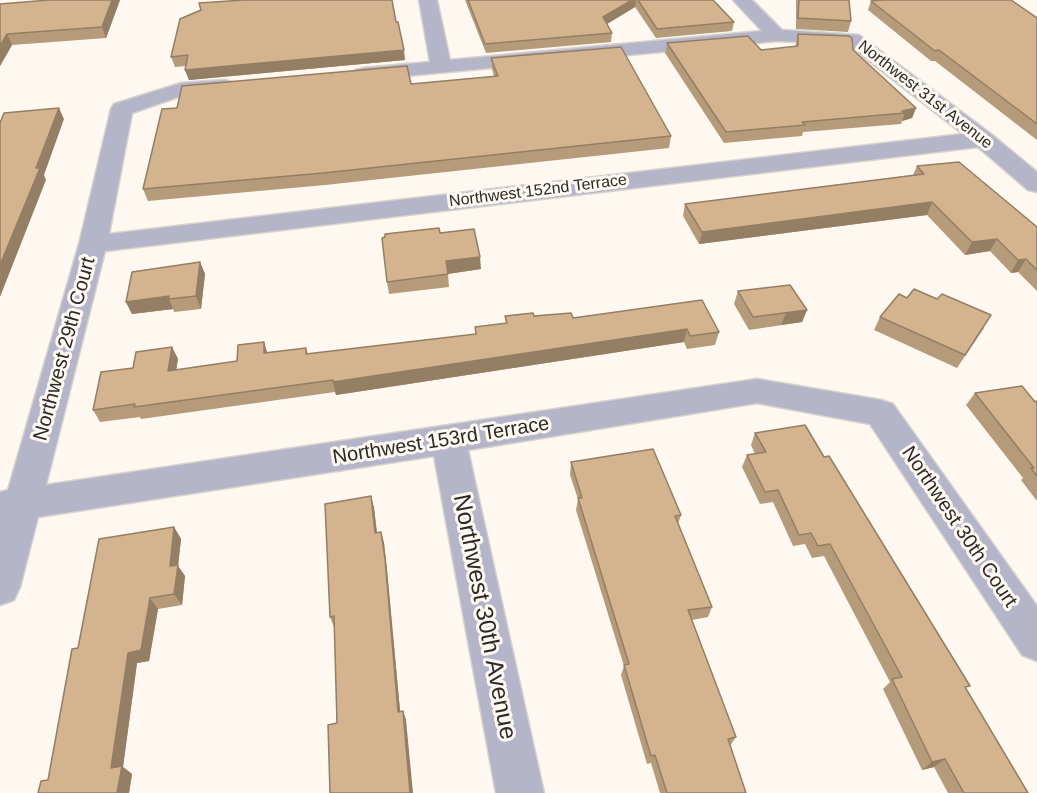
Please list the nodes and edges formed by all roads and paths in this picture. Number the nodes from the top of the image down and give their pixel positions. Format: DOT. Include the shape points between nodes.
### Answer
graph roads {
  1 [pos="428,0"];
  2 [pos="741,0"];
  3 [pos="777,35"];
  4 [pos="441,67"];
  5 [pos="346,75"];
  6 [pos="240,84"];
  7 [pos="983,139"];
  8 [pos="1037,185"];
  9 [pos="93,244"];
  10 [pos="881,412"];
  11 [pos="448,440"];
  12 [pos="12,505"];
  13 [pos="0,587"];
  14 [pos="1037,641"];
  15 [pos="520,793"];
  1 -- 4 [label="street"];
  2 -- 3 [label="street"];
  3 -- 4 [label="street, Northwest 31st Avenue"];
  3 -- 7 [label="street, Northwest 31st Avenue" via="852,39"];
  4 -- 5 [label="street, Northwest 31st Avenue"];
  6 -- 9 [label="street, Northwest 29th Court" via="181,89 122,109"];
  7 -- 8 [label="street, Northwest 31st Avenue"];
  7 -- 9 [label="street, Northwest 152nd Terrace"];
  9 -- 12 [label="street, Northwest 29th Court"];
  10 -- 11 [label="street, Northwest 153rd Terrace" via="757,391"];
  10 -- 14 [label="street, Northwest 30th Court"];
  11 -- 12 [label="street, Northwest 153rd Terrace"];
  11 -- 15 [label="street, Northwest 30th Avenue"];
  12 -- 13 [label="street, Northwest 29th Court"];
}
